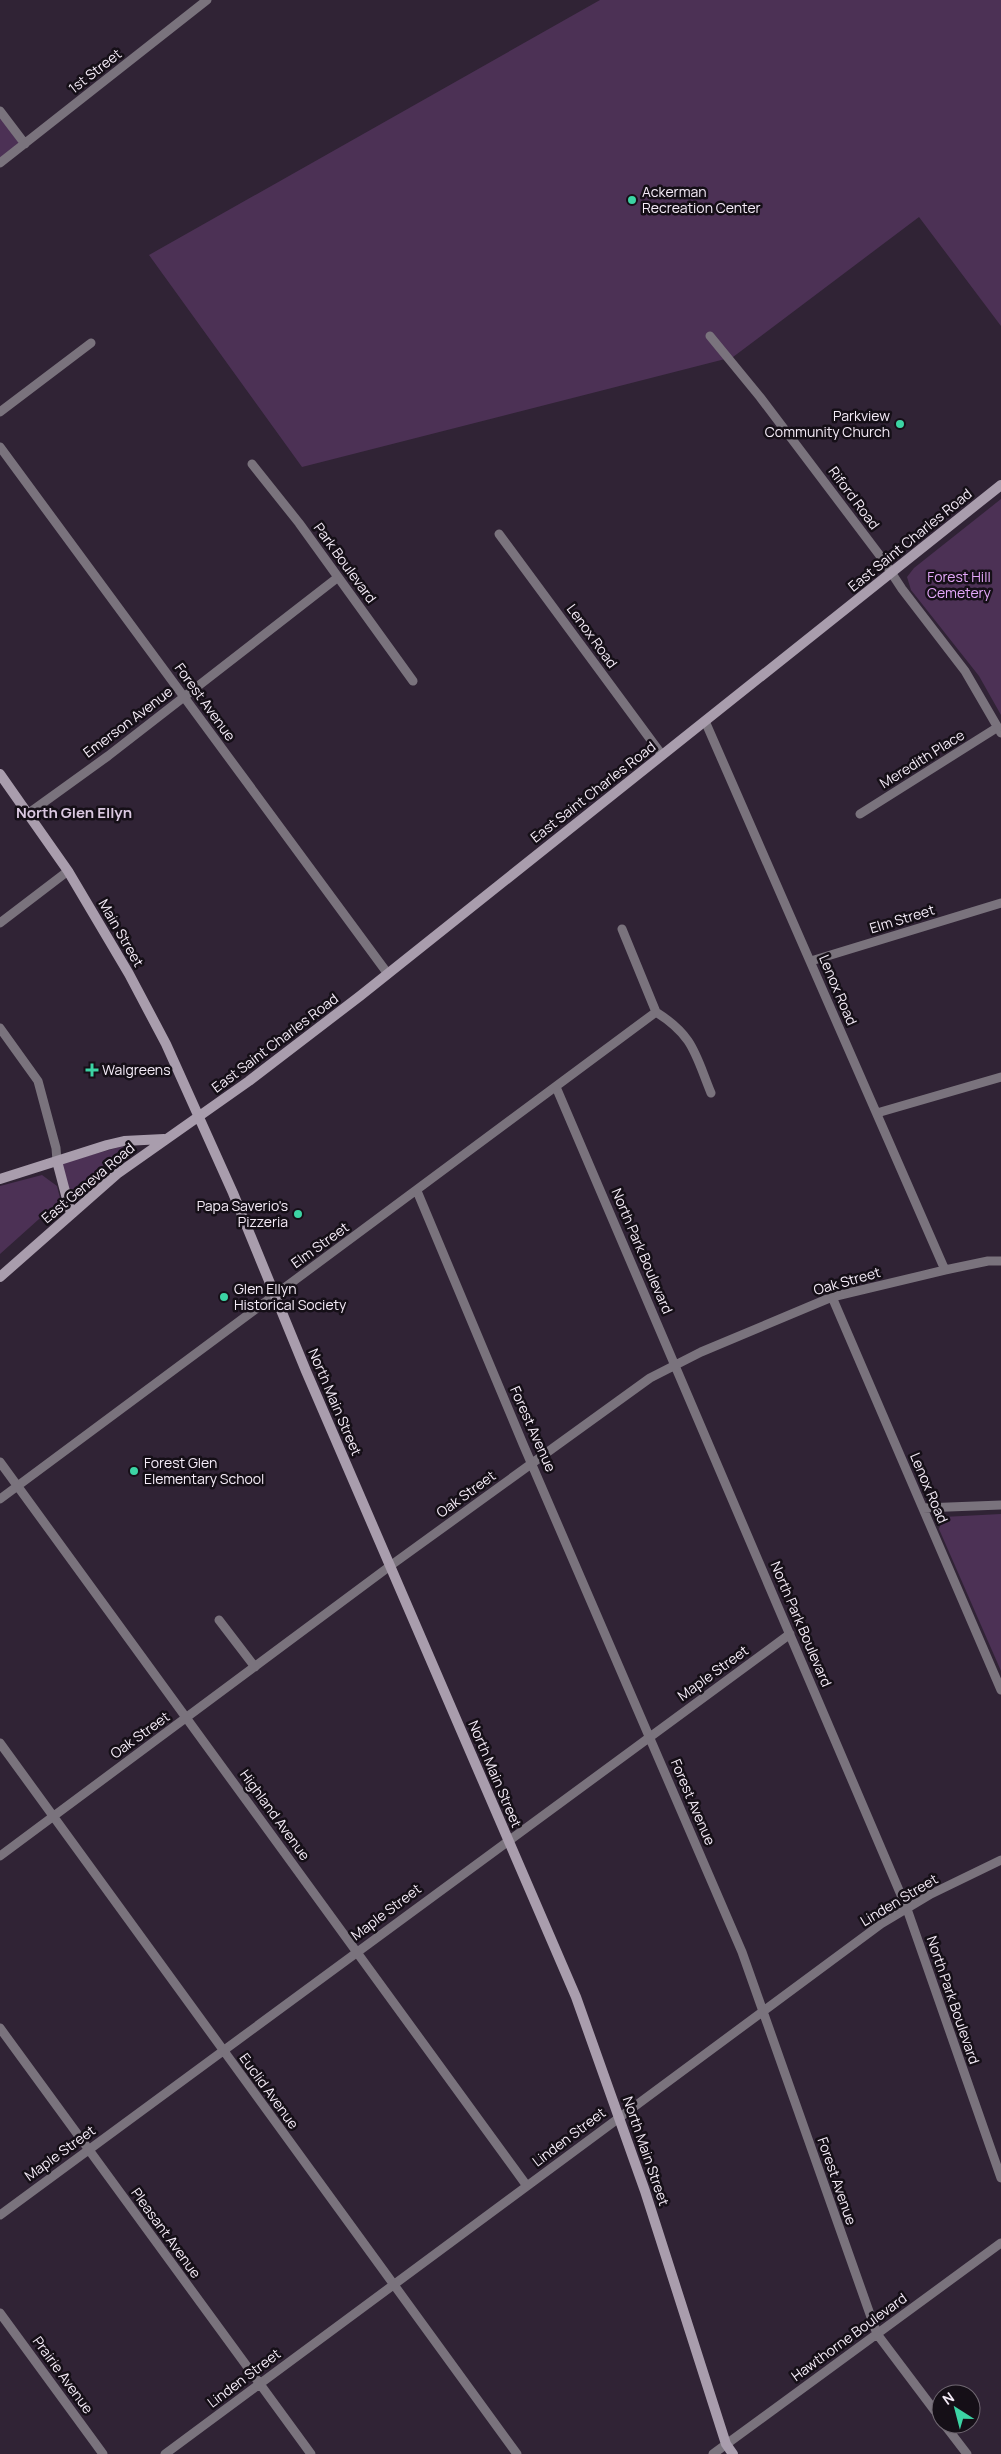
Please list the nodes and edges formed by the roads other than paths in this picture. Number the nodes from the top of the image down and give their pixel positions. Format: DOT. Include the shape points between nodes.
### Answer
graph roads {
  1 [pos="207,0"];
  2 [pos="0,111"];
  3 [pos="25,144"];
  4 [pos="0,163"];
  5 [pos="710,336"];
  6 [pos="90,343"];
  7 [pos="0,412"];
  8 [pos="0,447"];
  9 [pos="252,464"];
  10 [pos="1001,485"];
  11 [pos="499,534"];
  12 [pos="891,572"];
  13 [pos="337,578"];
  14 [pos="413,681"];
  15 [pos="185,697"];
  16 [pos="705,721"];
  17 [pos="999,730"];
  18 [pos="662,755"];
  19 [pos="0,774"];
  20 [pos="29,813"];
  21 [pos="860,814"];
  22 [pos="68,871"];
  23 [pos="1001,903"];
  24 [pos="0,923"];
  25 [pos="622,929"];
  26 [pos="811,961"];
  27 [pos="388,974"];
  28 [pos="656,1012"];
  29 [pos="0,1028"];
  30 [pos="1001,1077"];
  31 [pos="556,1087"];
  32 [pos="711,1093"];
  33 [pos="877,1113"];
  34 [pos="198,1117"];
  35 [pos="165,1139"];
  36 [pos="57,1161"];
  37 [pos="0,1179"];
  38 [pos="417,1191"];
  39 [pos="71,1214"];
  40 [pos="1001,1261"];
  41 [pos="945,1270"];
  42 [pos="0,1277"];
  43 [pos="276,1295"];
  44 [pos="832,1297"];
  45 [pos="675,1365"];
  46 [pos="0,1462"];
  47 [pos="532,1464"];
  48 [pos="18,1486"];
  49 [pos="0,1499"];
  50 [pos="1001,1505"];
  51 [pos="923,1508"];
  52 [pos="390,1566"];
  53 [pos="219,1620"];
  54 [pos="790,1634"];
  55 [pos="255,1667"];
  56 [pos="1001,1690"];
  57 [pos="187,1718"];
  58 [pos="649,1736"];
  59 [pos="0,1743"];
  60 [pos="53,1816"];
  61 [pos="508,1839"];
  62 [pos="0,1856"];
  63 [pos="1001,1860"];
  64 [pos="906,1909"];
  65 [pos="357,1951"];
  66 [pos="763,2011"];
  67 [pos="0,2028"];
  68 [pos="223,2050"];
  69 [pos="620,2117"];
  70 [pos="88,2149"];
  71 [pos="1001,2178"];
  72 [pos="527,2186"];
  73 [pos="0,2215"];
  74 [pos="1000,2245"];
  75 [pos="393,2285"];
  76 [pos="0,2313"];
  77 [pos="877,2334"];
  78 [pos="259,2384"];
  79 [pos="931,2407"];
  80 [pos="952,2434"];
  81 [pos="726,2444"];
  82 [pos="103,2454"];
  83 [pos="165,2454"];
  84 [pos="311,2454"];
  85 [pos="517,2454"];
  86 [pos="712,2454"];
  87 [pos="734,2454"];
  88 [pos="967,2454"];
  1 -- 3 [label="street, 1st Street"];
  2 -- 3 [label="street"];
  3 -- 4 [label="street, 1st Street"];
  5 -- 12 [label="street, Riford Road" via="760,397"];
  6 -- 7 [label="street"];
  8 -- 15 [label="street, Forest Avenue"];
  9 -- 13 [label="street, Park Boulevard"];
  10 -- 12 [label="street, East Saint Charles Road"];
  11 -- 18 [label="street, Lenox Road"];
  12 -- 16 [label="street, East Saint Charles Road"];
  12 -- 17 [label="street, Riford Road" via="965,671"];
  13 -- 14 [label="street, Park Boulevard"];
  13 -- 15 [label="street, Emerson Avenue"];
  15 -- 20 [label="street, Emerson Avenue"];
  15 -- 27 [label="street, Forest Avenue"];
  16 -- 18 [label="street, East Saint Charles Road"];
  16 -- 26 [label="street, Lenox Road"];
  17 -- 21 [label="street, Meredith Place"];
  18 -- 27 [label="street, East Saint Charles Road"];
  19 -- 20 [label="street, Main Street"];
  20 -- 22 [label="street, Main Street"];
  22 -- 24 [label="street"];
  22 -- 34 [label="street, Main Street" via="138,990"];
  23 -- 26 [label="street, Elm Street"];
  25 -- 28 [label="street"];
  26 -- 33 [label="street, Lenox Road"];
  27 -- 34 [label="street, East Saint Charles Road"];
  28 -- 31 [label="street, Elm Street"];
  28 -- 32 [label="street" via="687,1037"];
  29 -- 36 [label="street" via="38,1081"];
  30 -- 33 [label="street"];
  31 -- 38 [label="street, Elm Street"];
  31 -- 45 [label="street, North Park Boulevard"];
  33 -- 41 [label="street, Lenox Road"];
  34 -- 35 [label="street, East Geneva Road"];
  34 -- 43 [label="street, North Main Street"];
  35 -- 36 [label="street" via="124,1141"];
  35 -- 39 [label="street, East Geneva Road" via="117,1174"];
  36 -- 37 [label="street"];
  36 -- 39 [label="street"];
  38 -- 43 [label="street, Elm Street"];
  38 -- 47 [label="street, Forest Avenue"];
  39 -- 42 [label="street, East Geneva Road"];
  40 -- 41 [label="street, Oak Street"];
  41 -- 44 [label="street, Oak Street"];
  43 -- 48 [label="street, Elm Street"];
  43 -- 52 [label="street, North Main Street"];
  44 -- 45 [label="street, Oak Street"];
  44 -- 51 [label="street, Lenox Road"];
  45 -- 47 [label="street, Oak Street" via="650,1378"];
  45 -- 54 [label="street, North Park Boulevard"];
  46 -- 48 [label="street, Highland Avenue"];
  47 -- 52 [label="street, Oak Street"];
  47 -- 58 [label="street, Forest Avenue"];
  48 -- 49 [label="street, Elm Street"];
  48 -- 57 [label="street, Highland Avenue"];
  50 -- 51 [label="street"];
  51 -- 56 [label="street, Lenox Road"];
  52 -- 55 [label="street, Oak Street"];
  52 -- 61 [label="street, North Main Street"];
  53 -- 55 [label="street"];
  54 -- 58 [label="street, Maple Street"];
  54 -- 64 [label="street, North Park Boulevard"];
  55 -- 57 [label="street, Oak Street"];
  57 -- 60 [label="street, Oak Street"];
  57 -- 65 [label="street, Highland Avenue"];
  58 -- 61 [label="street, Maple Street"];
  58 -- 66 [label="street, Forest Avenue" via="742,1952"];
  59 -- 60 [label="street, Euclid Avenue"];
  60 -- 62 [label="street, Oak Street"];
  60 -- 68 [label="street, Euclid Avenue"];
  61 -- 65 [label="street, Maple Street"];
  61 -- 69 [label="street, North Main Street" via="576,1997"];
  63 -- 64 [label="street, Linden Street"];
  64 -- 66 [label="street, Linden Street"];
  64 -- 71 [label="street, North Park Boulevard"];
  65 -- 68 [label="street, Maple Street"];
  65 -- 72 [label="street, Highland Avenue"];
  66 -- 69 [label="street, Linden Street"];
  66 -- 77 [label="street, Forest Avenue"];
  67 -- 70 [label="street, Pleasant Avenue"];
  68 -- 70 [label="street, Maple Street"];
  68 -- 75 [label="street, Euclid Avenue"];
  69 -- 72 [label="street, Linden Street"];
  69 -- 81 [label="street, North Main Street"];
  70 -- 73 [label="street, Maple Street"];
  70 -- 78 [label="street, Pleasant Avenue"];
  72 -- 75 [label="street, Linden Street"];
  74 -- 77 [label="street, Hawthorne Boulevard"];
  75 -- 78 [label="street, Linden Street"];
  75 -- 85 [label="street, Euclid Avenue"];
  76 -- 82 [label="street, Prairie Avenue"];
  77 -- 79 [label="street, Forest Avenue"];
  77 -- 81 [label="street, Hawthorne Boulevard"];
  78 -- 83 [label="street, Linden Street"];
  78 -- 84 [label="street, Pleasant Avenue"];
  80 -- 88 [label="street"];
  81 -- 86 [label="street, Hawthorne Boulevard"];
  81 -- 87 [label="street, North Main Street"];
}
